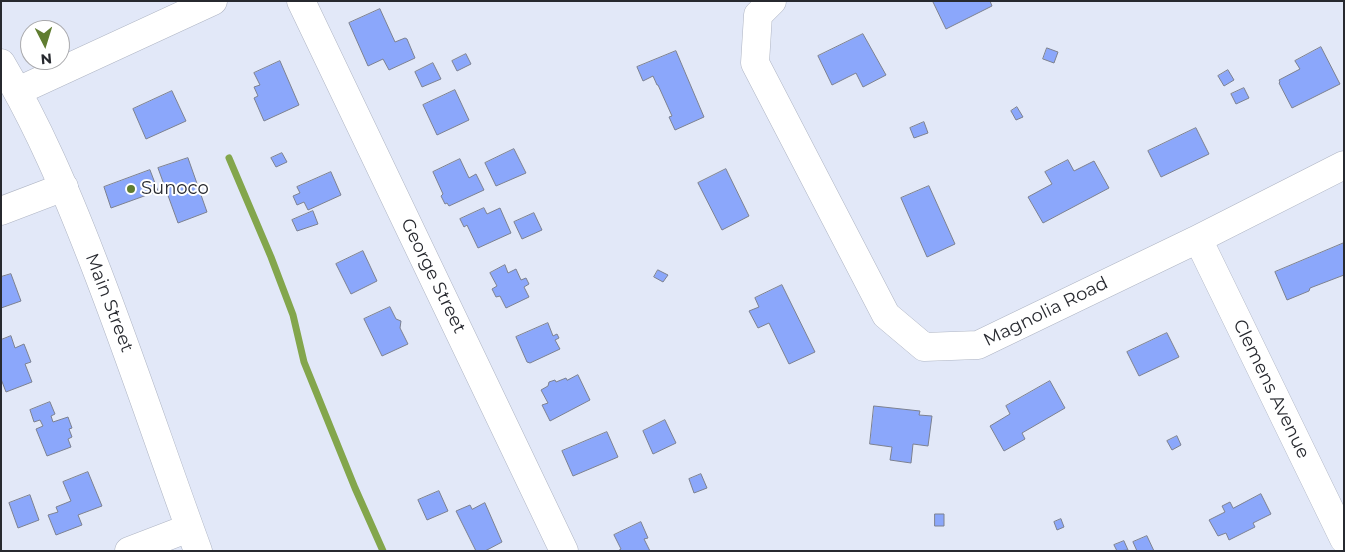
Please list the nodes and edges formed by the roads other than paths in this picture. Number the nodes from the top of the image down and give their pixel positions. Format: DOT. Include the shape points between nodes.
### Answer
graph roads {
  1 [pos="213,1"];
  2 [pos="302,1"];
  3 [pos="765,8"];
  4 [pos="1,63"];
  5 [pos="18,91"];
  6 [pos="1344,165"];
  7 [pos="64,187"];
  8 [pos="1,211"];
  9 [pos="1198,239"];
  10 [pos="193,539"];
  11 [pos="1344,539"];
  12 [pos="1344,543"];
  13 [pos="129,551"];
  14 [pos="564,551"];
  15 [pos="1328,551"];
  1 -- 5 [label="street"];
  2 -- 14 [label="street, George Street"];
  3 -- 9 [label="street, Magnolia Road" via="755,63 886,315 924,347 978,345"];
  4 -- 5 [label="street, Main Street"];
  5 -- 7 [label="street, Main Street"];
  6 -- 9 [label="street, Magnolia Road"];
  7 -- 8 [label="street"];
  7 -- 10 [label="street, Main Street" via="126,344"];
  9 -- 11 [label="street, Clemens Avenue"];
  10 -- 13 [label="street"];
  12 -- 15 [label="street"];
}
